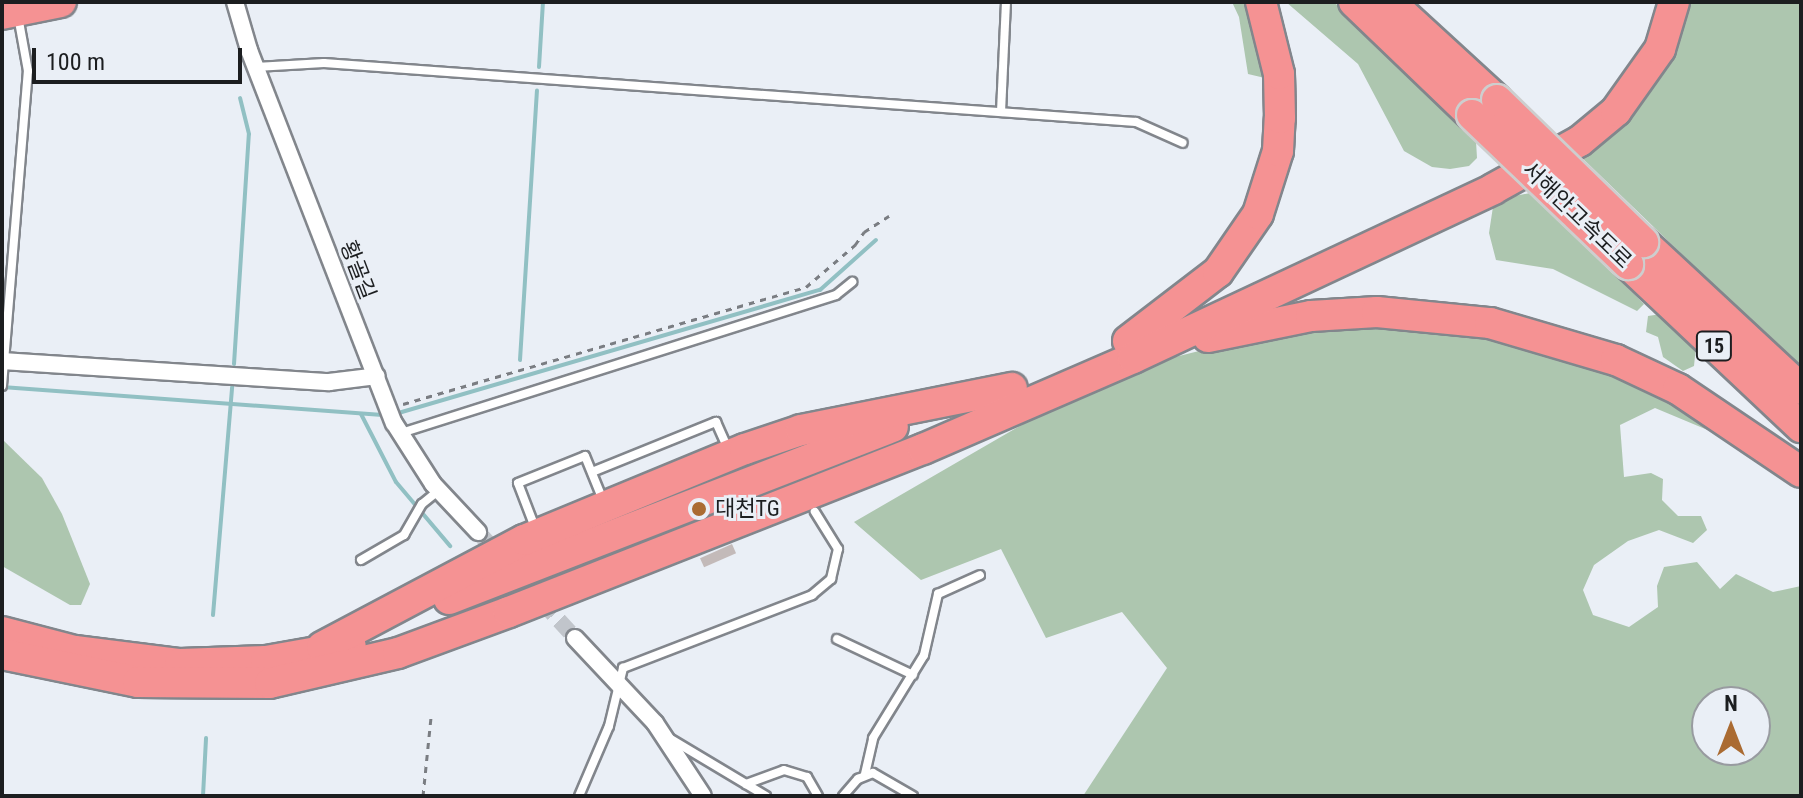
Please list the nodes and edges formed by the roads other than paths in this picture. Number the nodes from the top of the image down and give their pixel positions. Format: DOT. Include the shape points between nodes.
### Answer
graph roads {
  1 [pos="61,2"];
  2 [pos="235,2"];
  3 [pos="1006,2"];
  4 [pos="1261,2"];
  5 [pos="1354,2"];
  6 [pos="1390,2"];
  7 [pos="1420,2"];
  8 [pos="1659,2"];
  9 [pos="1674,2"];
  10 [pos="10,12"];
  11 [pos="255,67"];
  12 [pos="1485,107"];
  13 [pos="1001,112"];
  14 [pos="1183,143"];
  15 [pos="1635,253"];
  16 [pos="852,282"];
  17 [pos="1130,350"];
  18 [pos="3,372"];
  19 [pos="377,376"];
  20 [pos="1012,388"];
  21 [pos="1801,389"];
  22 [pos="994,418"];
  23 [pos="1801,427"];
  24 [pos="397,428"];
  25 [pos="730,455"];
  26 [pos="592,472"];
  27 [pos="1801,472"];
  28 [pos="439,490"];
  29 [pos="605,505"];
  30 [pos="815,512"];
  31 [pos="478,532"];
  32 [pos="538,534"];
  33 [pos="361,560"];
  34 [pos="980,575"];
  35 [pos="2,632"];
  36 [pos="575,638"];
  37 [pos="837,639"];
  38 [pos="2,654"];
  39 [pos="307,667"];
  40 [pos="913,675"];
  41 [pos="618,683"];
  42 [pos="665,737"];
  43 [pos="865,774"];
  44 [pos="746,784"];
  45 [pos="579,796"];
  46 [pos="703,796"];
  47 [pos="766,796"];
  48 [pos="818,796"];
  49 [pos="843,796"];
  50 [pos="913,796"];
  1 -- 10 [label="highway"];
  2 -- 11 [label="street, 황골길"];
  3 -- 13 [label="lane"];
  4 -- 17 [label="highway" via="1279,74 1280,118 1278,151 1258,214 1218,272"];
  5 -- 12 [label="highway, 서해안고속도로 / 15"];
  6 -- 12 [label="highway, 서해안고속도로 / 15"];
  7 -- 12 [label="highway"];
  8 -- 17 [label="highway" via="1630,72 1569,132"];
  9 -- 17 [label="highway" via="1660,49 1641,82 1580,141 1493,189"];
  10 -- 18 [label="lane" via="28,71"];
  11 -- 13 [label="lane" via="324,63"];
  11 -- 19 [label="street, 황골길"];
  12 -- 15 [label="highway, 서해안고속도로 / 15, bridge"];
  13 -- 14 [label="lane" via="1144,123"];
  15 -- 21 [label="highway, 서해안고속도로 / 15"];
  15 -- 23 [label="highway, 서해안고속도로 / 15"];
  16 -- 24 [label="lane" via="836,295"];
  17 -- 20 [label="highway"];
  17 -- 22 [label="highway"];
  17 -- 27 [label="highway" via="1311,316 1377,312 1490,323 1616,360 1678,389"];
  18 -- 19 [label="street" via="329,382"];
  19 -- 24 [label="street, 황골길"];
  20 -- 25 [label="highway" via="801,430"];
  20 -- 39 [label="highway" via="933,431 565,575"];
  22 -- 30 [label="highway" via="952,447"];
  22 -- 39 [label="highway" via="509,612"];
  24 -- 28 [label="street, 황골길"];
  25 -- 26 [label="lane" via="716,422"];
  25 -- 29 [label="highway"];
  26 -- 29 [label="lane"];
  26 -- 32 [label="lane" via="585,456 518,483"];
  28 -- 31 [label="street, 황골길"];
  28 -- 33 [label="lane" via="419,508 404,535"];
  29 -- 32 [label="highway"];
  30 -- 39 [label="highway" via="475,642 367,670"];
  30 -- 41 [label="lane" via="839,559 820,590 637,661 623,668"];
  32 -- 39 [label="highway"];
  34 -- 40 [label="lane" via="938,594 924,655"];
  35 -- 39 [label="highway" via="75,651 180,664"];
  36 -- 41 [label="street"];
  37 -- 40 [label="lane"];
  38 -- 39 [label="highway" via="138,682 211,685"];
  40 -- 43 [label="lane" via="873,738"];
  41 -- 42 [label="street"];
  41 -- 45 [label="lane" via="609,726"];
  42 -- 44 [label="lane" via="692,748"];
  42 -- 46 [label="street"];
  43 -- 49 [label="lane"];
  43 -- 50 [label="lane" via="882,774"];
  44 -- 47 [label="lane"];
  44 -- 48 [label="lane" via="784,770 807,777"];
}
